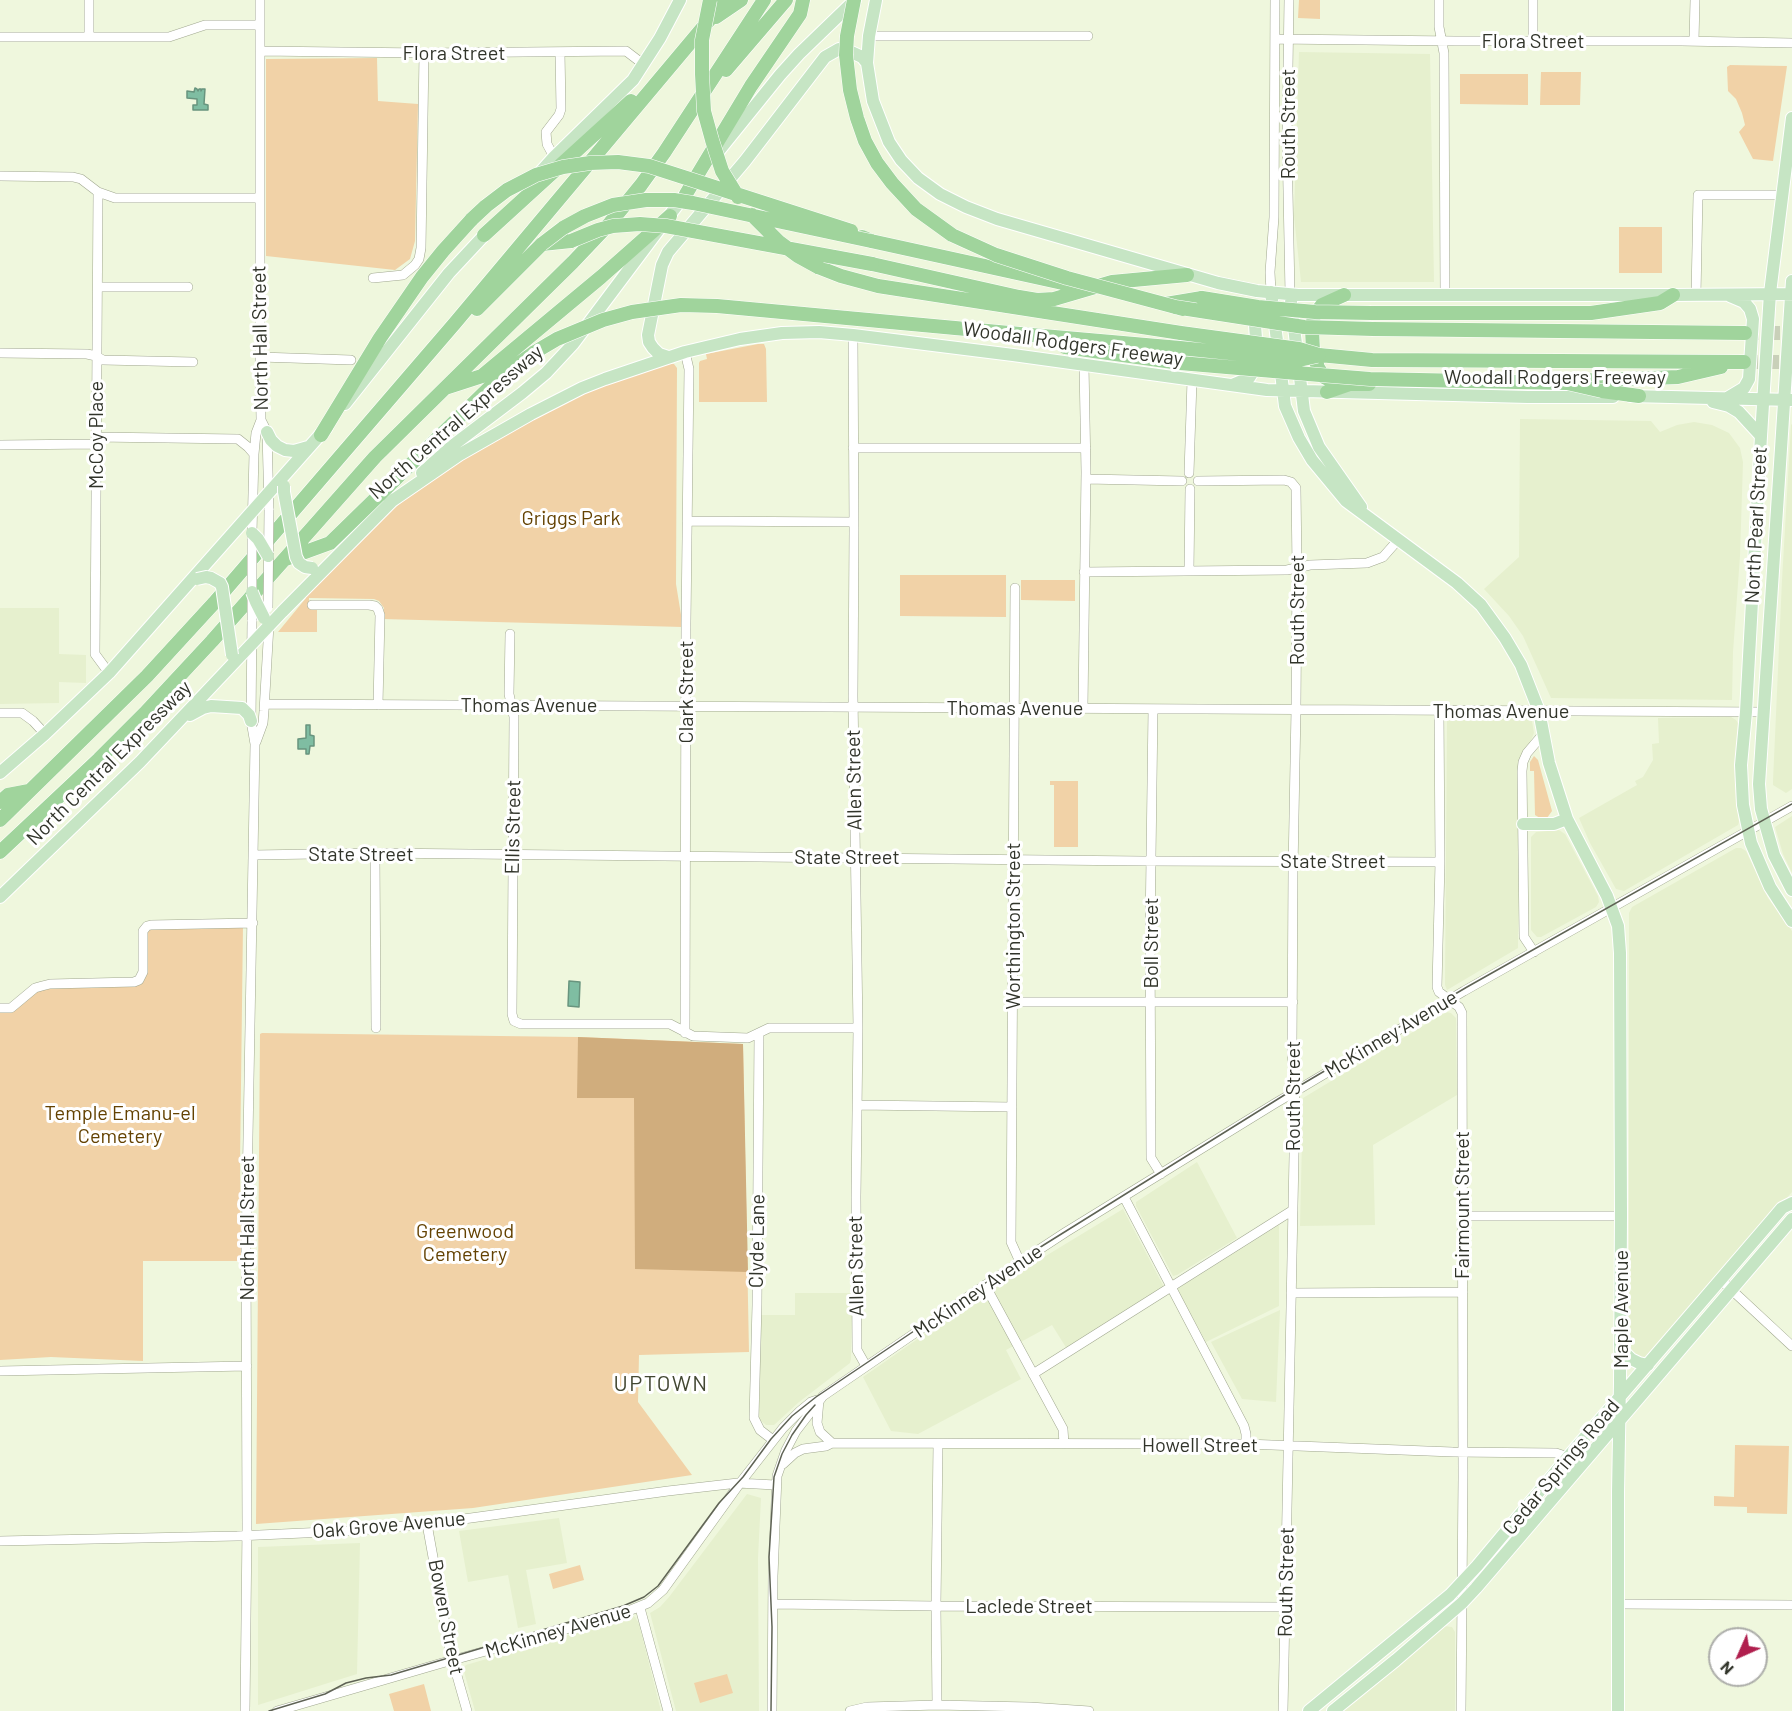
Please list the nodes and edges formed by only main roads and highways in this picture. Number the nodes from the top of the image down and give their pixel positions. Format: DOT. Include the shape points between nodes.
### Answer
graph roads {
  1 [pos="680,0"];
  2 [pos="710,0"];
  3 [pos="726,0"];
  4 [pos="741,0"];
  5 [pos="764,0"];
  6 [pos="786,0"];
  7 [pos="803,0"];
  8 [pos="854,0"];
  9 [pos="876,0"];
  10 [pos="705,24"];
  11 [pos="686,47"];
  12 [pos="867,63"];
  13 [pos="1792,118"];
  14 [pos="682,126"];
  15 [pos="686,194"];
  16 [pos="670,216"];
  17 [pos="484,235"];
  18 [pos="871,241"];
  19 [pos="542,244"];
  20 [pos="1187,275"];
  21 [pos="1218,283"];
  22 [pos="1792,289"];
  23 [pos="1271,292"];
  24 [pos="1770,293"];
  25 [pos="1290,294"];
  26 [pos="1726,294"];
  27 [pos="1344,295"];
  28 [pos="1673,295"];
  29 [pos="1165,304"];
  30 [pos="1183,309"];
  31 [pos="1745,333"];
  32 [pos="1020,334"];
  33 [pos="1319,355"];
  34 [pos="668,357"];
  35 [pos="1350,384"];
  36 [pos="1231,386"];
  37 [pos="444,388"];
  38 [pos="1283,391"];
  39 [pos="1301,392"];
  40 [pos="1327,392"];
  41 [pos="1639,396"];
  42 [pos="1701,397"];
  43 [pos="1728,398"];
  44 [pos="1764,400"];
  45 [pos="1788,400"];
  46 [pos="367,427"];
  47 [pos="261,432"];
  48 [pos="1761,436"];
  49 [pos="316,440"];
  50 [pos="292,467"];
  51 [pos="389,503"];
  52 [pos="1369,518"];
  53 [pos="230,536"];
  54 [pos="268,556"];
  55 [pos="284,560"];
  56 [pos="326,567"];
  57 [pos="186,586"];
  58 [pos="252,592"];
  59 [pos="263,618"];
  60 [pos="228,670"];
  61 [pos="1539,711"];
  62 [pos="181,720"];
  63 [pos="251,721"];
  64 [pos="0,773"];
  65 [pos="31,790"];
  66 [pos="0,802"];
  67 [pos="1567,819"];
  68 [pos="0,820"];
  69 [pos="1523,824"];
  70 [pos="0,852"];
  71 [pos="1792,890"];
  72 [pos="0,897"];
  73 [pos="1792,921"];
  74 [pos="1792,1203"];
  75 [pos="1792,1219"];
  76 [pos="1703,1301"];
  77 [pos="1714,1310"];
  78 [pos="1620,1344"];
  79 [pos="1648,1365"];
  80 [pos="1619,1399"];
  81 [pos="1618,1423"];
  82 [pos="1309,1711"];
  83 [pos="1333,1711"];
  84 [pos="1618,1711"];
  1 -- 17 [label="main road" via="660,38 626,87 554,156"];
  2 -- 33 [label="highway, bridge" via="702,40 702,74 704,111 712,140 737,196 779,242 798,256 841,276 878,286"];
  3 -- 10 [label="highway, North Central Expressway"];
  4 -- 10 [label="highway"];
  5 -- 14 [label="highway"];
  6 -- 14 [label="highway"];
  7 -- 15 [label="highway" via="800,14"];
  8 -- 15 [label="main road, North Central Expressway" via="780,75"];
  8 -- 29 [label="highway, bridge" via="846,55 853,106 871,152 908,201 943,229 984,250 1067,278"];
  9 -- 12 [label="main road"];
  10 -- 11 [label="highway, North Central Expressway"];
  11 -- 17 [label="highway"];
  11 -- 46 [label="highway, North Central Expressway"];
  12 -- 20 [label="main road" via="873,102 889,142 901,160 940,194 997,219"];
  12 -- 34 [label="main road" via="847,50 839,49 825,57 746,161 668,252 648,334 653,348"];
  13 -- 24 [label="main road, North Pearl Street"];
  14 -- 37 [label="highway, North Central Expressway" via="646,179 603,230"];
  15 -- 16 [label="main road, North Central Expressway"];
  16 -- 37 [label="highway" via="482,376"];
  16 -- 51 [label="main road, North Central Expressway" via="573,344 546,373 452,446"];
  17 -- 49 [label="main road" via="448,273"];
  18 -- 19 [label="highway, bridge" via="693,203 646,200 592,213"];
  18 -- 30 [label="highway, bridge"];
  18 -- 49 [label="highway, bridge" via="851,231 649,166 591,163 536,176 486,206 443,251 417,284"];
  19 -- 20 [label="highway, bridge" via="571,241 613,226 666,226 872,264 1037,300 1112,282"];
  19 -- 46 [label="highway"];
  20 -- 21 [label="main road"];
  21 -- 23 [label="main road"];
  21 -- 36 [label="main road" via="1242,296 1256,315 1258,364 1249,378"];
  22 -- 24 [label="main road"];
  22 -- 45 [label="main road, North Pearl Street"];
  23 -- 25 [label="main road"];
  23 -- 38 [label="main road, Routh Street"];
  24 -- 26 [label="main road"];
  24 -- 44 [label="main road, North Pearl Street"];
  25 -- 27 [label="main road"];
  25 -- 39 [label="main road, Routh Street"];
  26 -- 28 [label="main road"];
  26 -- 43 [label="main road" via="1744,302 1753,319 1749,379 1744,388"];
  27 -- 28 [label="main road"];
  27 -- 35 [label="highway" via="1322,305 1314,315 1313,351 1324,377 1334,383"];
  28 -- 29 [label="highway, bridge" via="1660,303 1592,313 1315,312 1202,298"];
  29 -- 30 [label="highway, bridge"];
  30 -- 31 [label="highway, bridge" via="1304,327"];
  32 -- 33 [label="highway, bridge" via="1299,360"];
  32 -- 41 [label="highway, bridge" via="1065,346 1180,363 1370,379 1567,383"];
  32 -- 55 [label="highway, bridge" via="717,306 655,307 603,320 557,339 514,367 330,543"];
  33 -- 35 [label="highway, Woodall Rodgers Freeway" via="1372,360 1744,362 1678,377 1633,380"];
  34 -- 36 [label="main road, Woodall Rodgers Freeway" via="740,339 819,332"];
  34 -- 51 [label="main road, Woodall Rodgers Freeway" via="598,382 531,414 459,455"];
  35 -- 40 [label="highway"];
  36 -- 38 [label="main road, Woodall Rodgers Freeway"];
  37 -- 55 [label="highway, North Central Expressway" via="369,463"];
  38 -- 39 [label="main road, Woodall Rodgers Freeway"];
  38 -- 52 [label="main road, Routh Street" via="1291,422 1312,460 1346,501"];
  39 -- 40 [label="main road, Woodall Rodgers Freeway"];
  39 -- 52 [label="main road, Routh Street" via="1304,411 1319,447"];
  40 -- 41 [label="main road, Woodall Rodgers Freeway"];
  41 -- 42 [label="main road, Woodall Rodgers Freeway"];
  42 -- 43 [label="main road, Woodall Rodgers Freeway"];
  42 -- 48 [label="main road" via="1730,406"];
  43 -- 44 [label="main road, Woodall Rodgers Freeway"];
  44 -- 45 [label="main road, Woodall Rodgers Freeway"];
  44 -- 48 [label="main road, North Pearl Street"];
  45 -- 71 [label="main road, North Pearl Street" via="1759,784 1761,809 1774,855"];
  46 -- 65 [label="highway, North Central Expressway" via="180,641"];
  47 -- 49 [label="main road" via="277,446 294,452 304,450"];
  48 -- 73 [label="main road, North Pearl Street" via="1741,765 1743,798 1754,851 1765,878"];
  49 -- 50 [label="main road"];
  50 -- 53 [label="main road"];
  50 -- 56 [label="main road, bridge" via="284,492 296,557 305,567"];
  51 -- 56 [label="main road, North Central Expressway"];
  52 -- 61 [label="main road, Routh Street" via="1481,605 1521,665"];
  53 -- 54 [label="main road, bridge" via="250,530"];
  53 -- 57 [label="main road"];
  55 -- 70 [label="highway, North Central Expressway" via="145,713"];
  56 -- 59 [label="main road, North Central Expressway"];
  57 -- 60 [label="main road, bridge" via="206,577 220,583 232,655"];
  57 -- 64 [label="main road" via="109,673"];
  58 -- 59 [label="main road, bridge"];
  59 -- 60 [label="main road, North Central Expressway" via="252,645"];
  60 -- 62 [label="main road, North Central Expressway"];
  61 -- 67 [label="main road, Maple Avenue"];
  62 -- 63 [label="main road" via="211,706 242,708"];
  62 -- 72 [label="main road, North Central Expressway"];
  65 -- 66 [label="highway" via="8,795"];
  65 -- 68 [label="highway, North Central Expressway"];
  67 -- 69 [label="main road" via="1554,824"];
  67 -- 78 [label="main road, Maple Avenue" via="1612,907 1618,930"];
  74 -- 76 [label="main road, Cedar Springs Road" via="1782,1208"];
  75 -- 77 [label="main road, Cedar Springs Road"];
  76 -- 77 [label="main road"];
  76 -- 79 [label="main road, Cedar Springs Road"];
  77 -- 81 [label="main road, Cedar Springs Road"];
  78 -- 79 [label="main road" via="1630,1359"];
  78 -- 80 [label="main road, Maple Avenue"];
  79 -- 80 [label="main road, Cedar Springs Road"];
  80 -- 81 [label="main road, Maple Avenue"];
  80 -- 82 [label="main road, Cedar Springs Road" via="1450,1595"];
  81 -- 83 [label="main road, Cedar Springs Road" via="1462,1603"];
  81 -- 84 [label="main road, Maple Avenue"];
}
